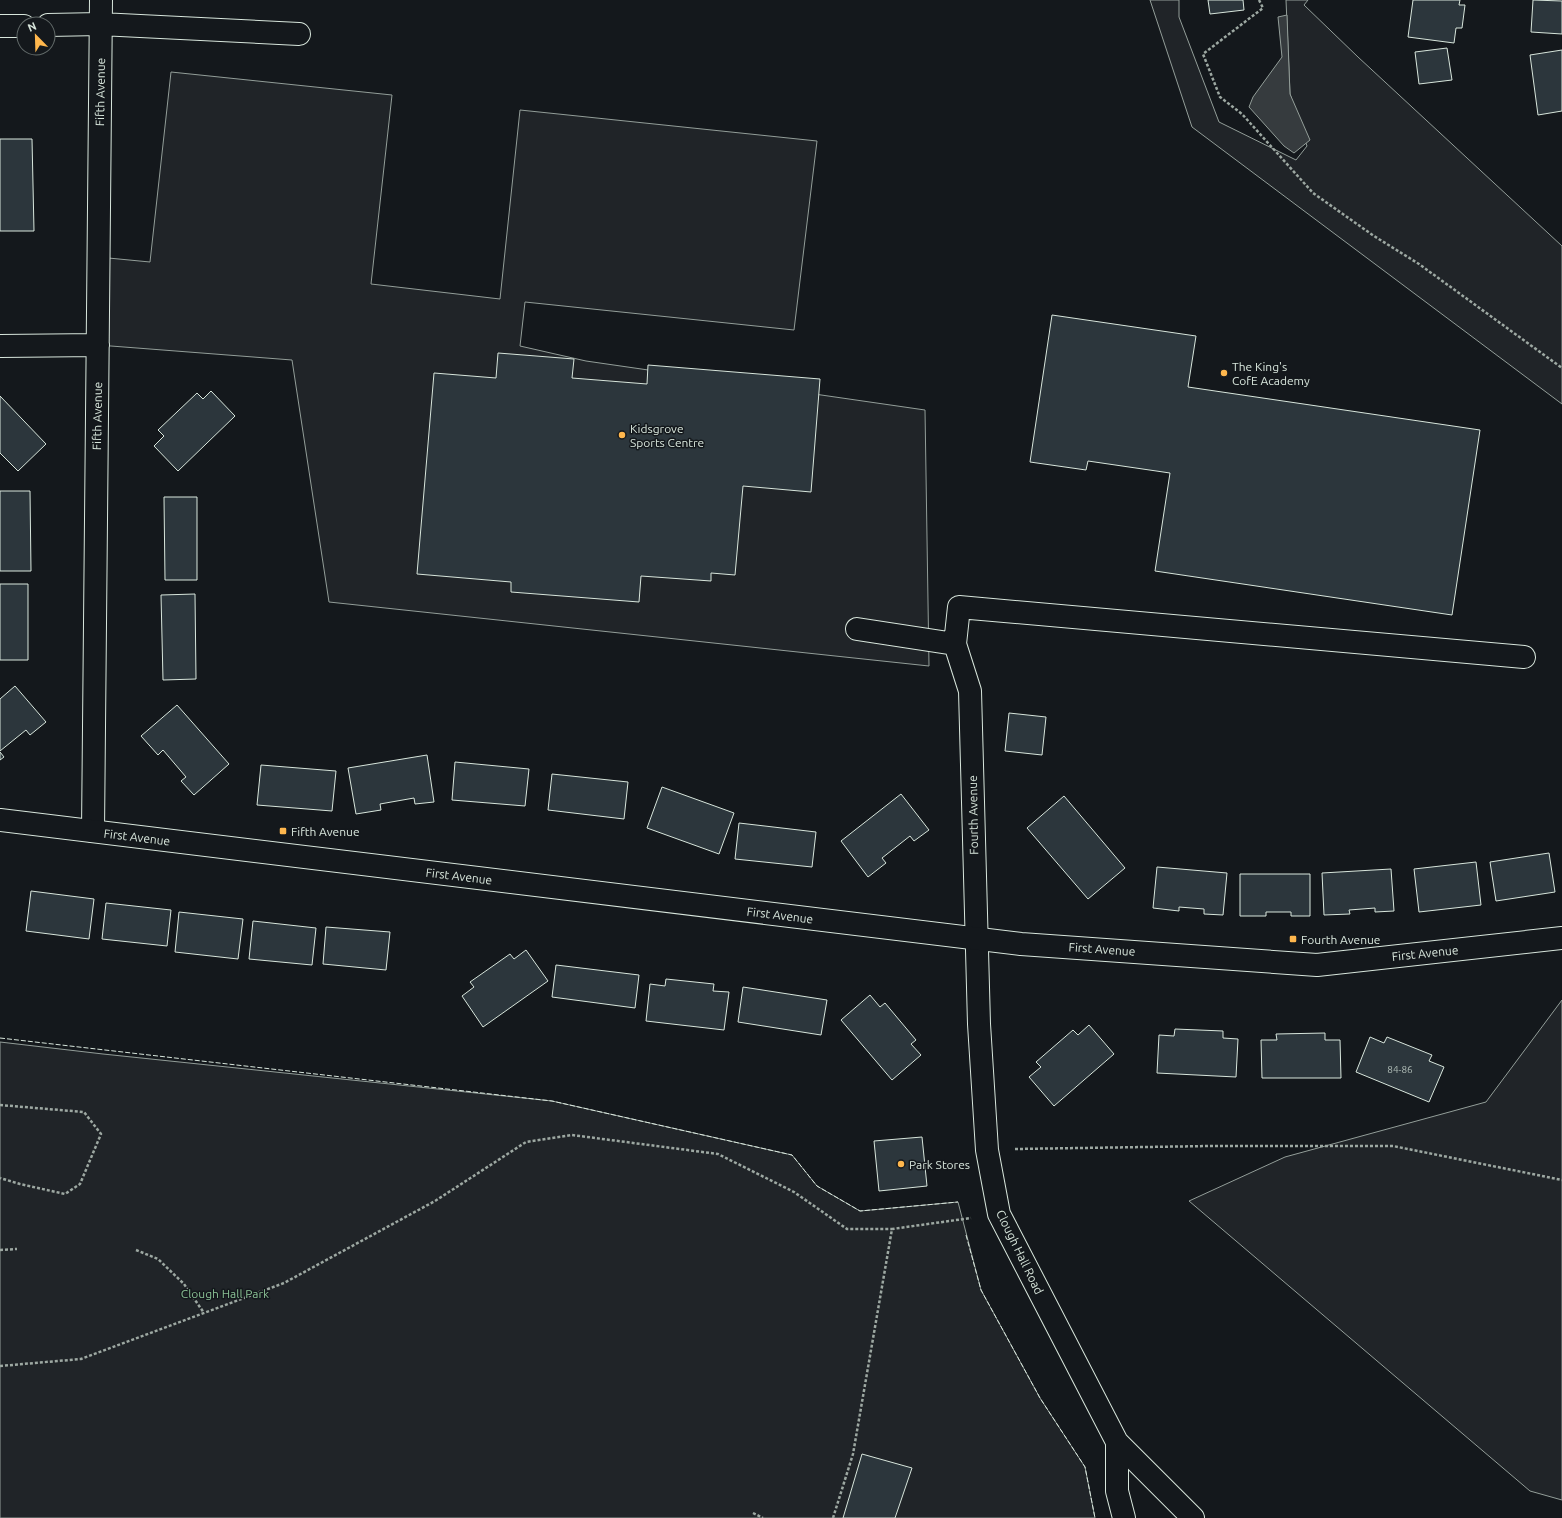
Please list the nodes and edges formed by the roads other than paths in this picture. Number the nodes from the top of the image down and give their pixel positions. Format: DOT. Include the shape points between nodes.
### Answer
graph roads {
  1 [pos="101,0"];
  2 [pos="100,24"];
  3 [pos="56,25"];
  4 [pos="0,26"];
  5 [pos="16,26"];
  6 [pos="299,34"];
  7 [pos="98,345"];
  8 [pos="0,346"];
  9 [pos="857,629"];
  10 [pos="955,644"];
  11 [pos="1524,657"];
  12 [pos="0,820"];
  13 [pos="93,831"];
  14 [pos="976,938"];
  15 [pos="1562,938"];
  16 [pos="1117,1442"];
  17 [pos="1124,1518"];
  18 [pos="1193,1518"];
  1 -- 2 [label="street, Fifth Avenue"];
  2 -- 3 [label="street"];
  2 -- 6 [label="street"];
  2 -- 7 [label="street, Fifth Avenue"];
  4 -- 5 [label="street"];
  7 -- 8 [label="street"];
  7 -- 13 [label="street, Fifth Avenue"];
  9 -- 10 [label="street"];
  10 -- 11 [label="street" via="959,607"];
  10 -- 14 [label="street, Fourth Avenue" via="970,691"];
  12 -- 13 [label="street, First Avenue"];
  13 -- 14 [label="street, First Avenue"];
  14 -- 15 [label="street, First Avenue" via="1021,944 1317,965"];
  14 -- 16 [label="street, Clough Hall Road" via="987,1150 999,1214"];
  16 -- 17 [label="street" via="1117,1491"];
  16 -- 18 [label="street, Clough Hall Road"];
}
